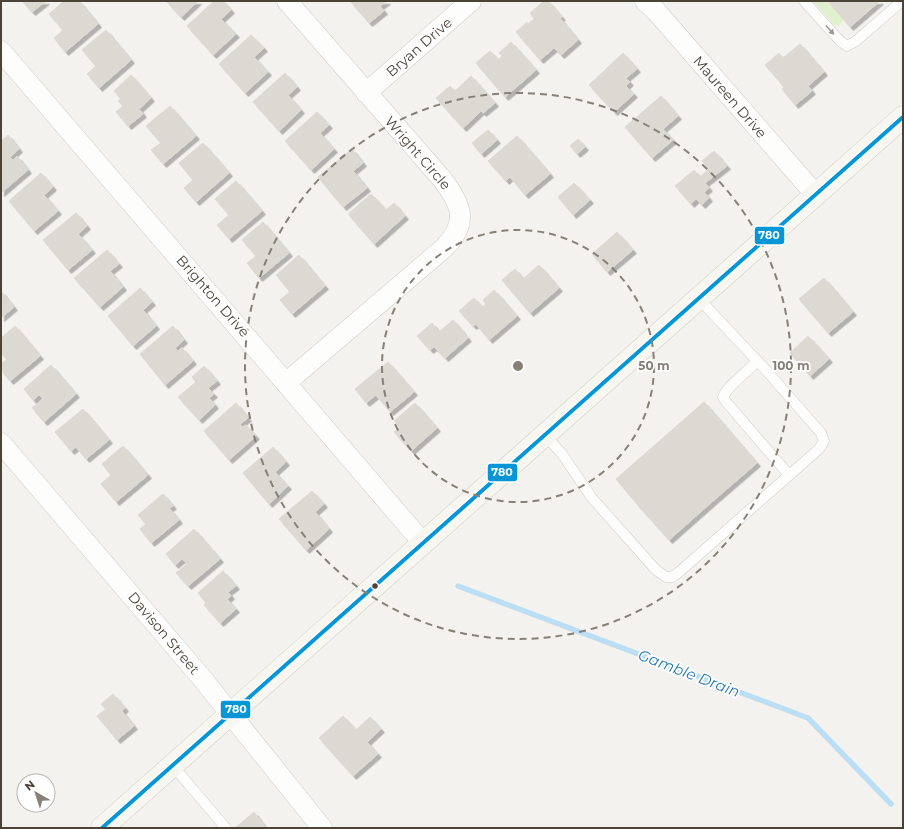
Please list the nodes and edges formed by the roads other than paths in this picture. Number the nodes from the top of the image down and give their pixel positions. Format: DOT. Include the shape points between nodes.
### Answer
graph roads {
  1 [pos="286,1"];
  2 [pos="471,1"];
  3 [pos="645,1"];
  4 [pos="804,1"];
  5 [pos="902,1"];
  6 [pos="1,51"];
  7 [pos="366,93"];
  8 [pos="903,117"];
  9 [pos="815,194"];
  10 [pos="699,299"];
  11 [pos="757,361"];
  12 [pos="287,382"];
  13 [pos="546,435"];
  14 [pos="1,442"];
  15 [pos="789,476"];
  16 [pos="423,544"];
  17 [pos="230,714"];
  18 [pos="173,766"];
  19 [pos="102,828"];
  20 [pos="226,828"];
  21 [pos="322,828"];
  1 -- 7 [label="street, Wright Circle"];
  2 -- 7 [label="street, Bryan Drive"];
  3 -- 9 [label="street, Maureen Drive"];
  4 -- 5 [label="lane, one-way" via="847,46"];
  6 -- 12 [label="street, Brighton Drive"];
  7 -- 12 [label="street, Wright Circle" via="454,194 460,226 444,248"];
  8 -- 9 [label="main road"];
  9 -- 10 [label="main road"];
  10 -- 11 [label="lane"];
  10 -- 13 [label="main road"];
  11 -- 15 [label="lane" via="723,397"];
  11 -- 15 [label="lane" via="823,437 822,446"];
  12 -- 16 [label="street, Brighton Drive"];
  13 -- 15 [label="lane" via="592,498 656,570 666,577 672,577"];
  13 -- 16 [label="main road"];
  14 -- 17 [label="street, Davison Street"];
  16 -- 17 [label="main road"];
  17 -- 18 [label="main road"];
  17 -- 21 [label="street, Davison Street"];
  18 -- 19 [label="main road"];
  18 -- 20 [label="lane"];
}
